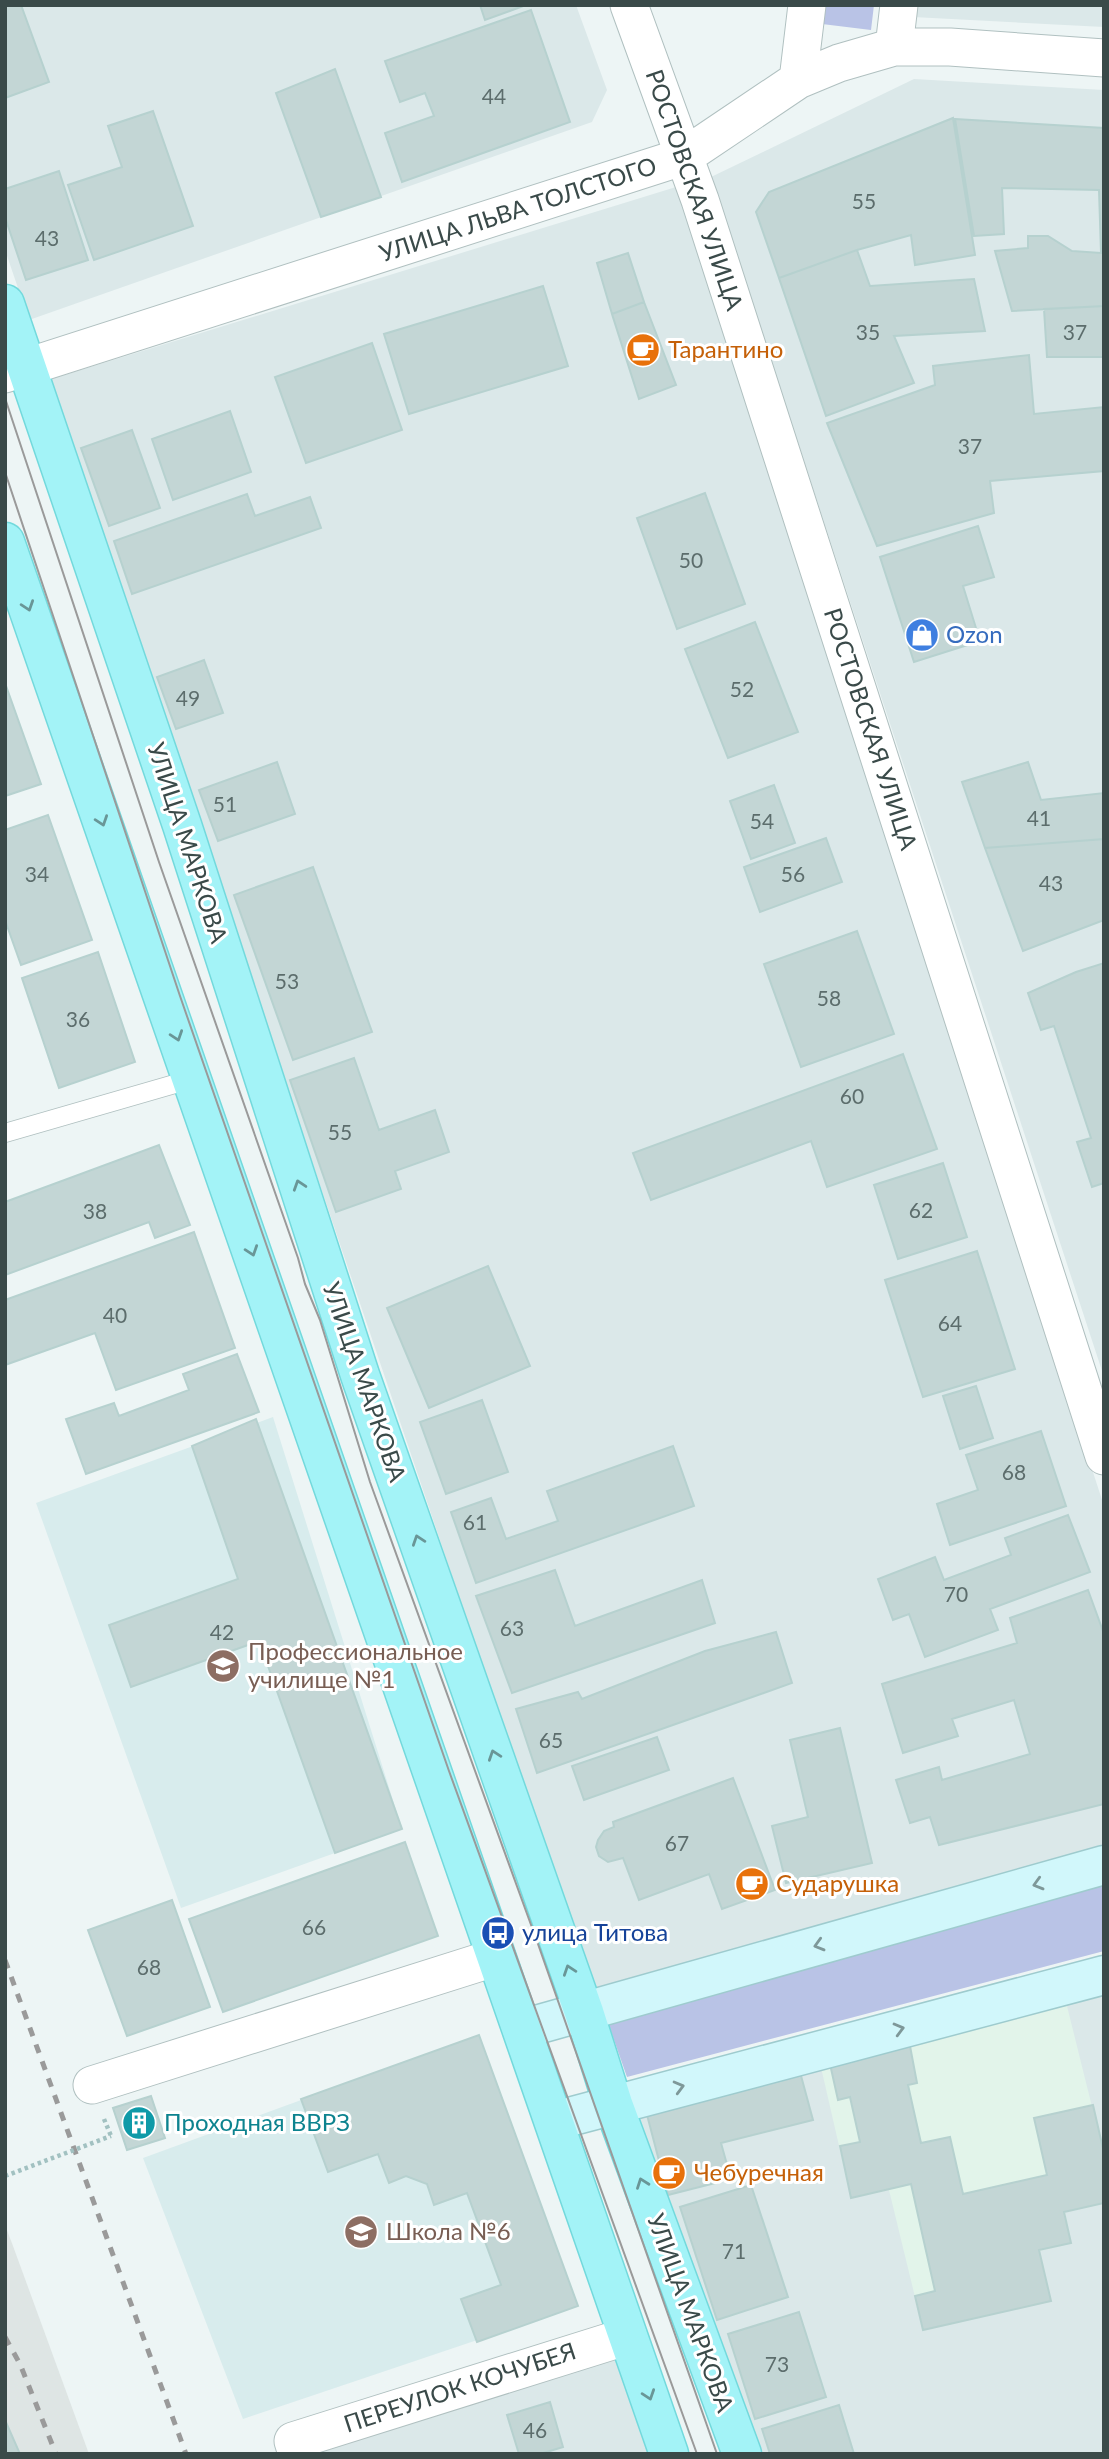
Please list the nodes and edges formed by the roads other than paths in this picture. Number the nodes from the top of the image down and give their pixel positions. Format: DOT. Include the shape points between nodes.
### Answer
graph roads {
  1 [pos="629,5"];
  2 [pos="807,5"];
  3 [pos="899,5"];
  4 [pos="894,47"];
  5 [pos="1104,58"];
  6 [pos="798,80"];
  7 [pos="685,156"];
  8 [pos="5,304"];
  9 [pos="16,371"];
  10 [pos="5,542"];
  11 [pos="192,1079"];
  12 [pos="5,1133"];
  13 [pos="1104,1456"];
  14 [pos="1104,1865"];
  15 [pos="497,1957"];
  16 [pos="1104,1975"];
  17 [pos="584,2012"];
  18 [pos="522,2029"];
  19 [pos="92,2085"];
  20 [pos="613,2104"];
  21 [pos="554,2121"];
  22 [pos="628,2336"];
  23 [pos="295,2447"];
  24 [pos="669,2454"];
  25 [pos="742,2454"];
  1 -- 7 [label="street, РОСТОВСКАЯ УЛИЦА"];
  2 -- 6 [label="street"];
  3 -- 4 [label="street"];
  4 -- 5 [label="street, УЛИЦА ЛЬВА ТОЛСТОГО"];
  4 -- 6 [label="street, УЛИЦА ЛЬВА ТОЛСТОГО"];
  6 -- 7 [label="street, УЛИЦА ЛЬВА ТОЛСТОГО"];
  7 -- 9 [label="street, УЛИЦА ЛЬВА ТОЛСТОГО"];
  7 -- 13 [label="street, РОСТОВСКАЯ УЛИЦА"];
  8 -- 9 [label="main road, УЛИЦА МАРКОВА"];
  17 -- 9 [label="main road, УЛИЦА МАРКОВА, one-way" via="360,1375 187,839"];
  10 -- 11 [label="main road, one-way"];
  11 -- 12 [label="lane"];
  11 -- 15 [label="main road, one-way"];
  14 -- 17 [label="street, one-way"];
  15 -- 18 [label="main road"];
  15 -- 19 [label="street"];
  20 -- 16 [label="street, one-way"];
  17 -- 18 [label="street"];
  17 -- 20 [label="main road, УЛИЦА МАРКОВА"];
  18 -- 21 [label="main road"];
  20 -- 21 [label="street"];
  25 -- 20 [label="main road, УЛИЦА МАРКОВА, one-way"];
  21 -- 22 [label="main road"];
  22 -- 23 [label="street, ПЕРЕУЛОК КОЧУБЕЯ"];
  22 -- 24 [label="main road, one-way"];
}
